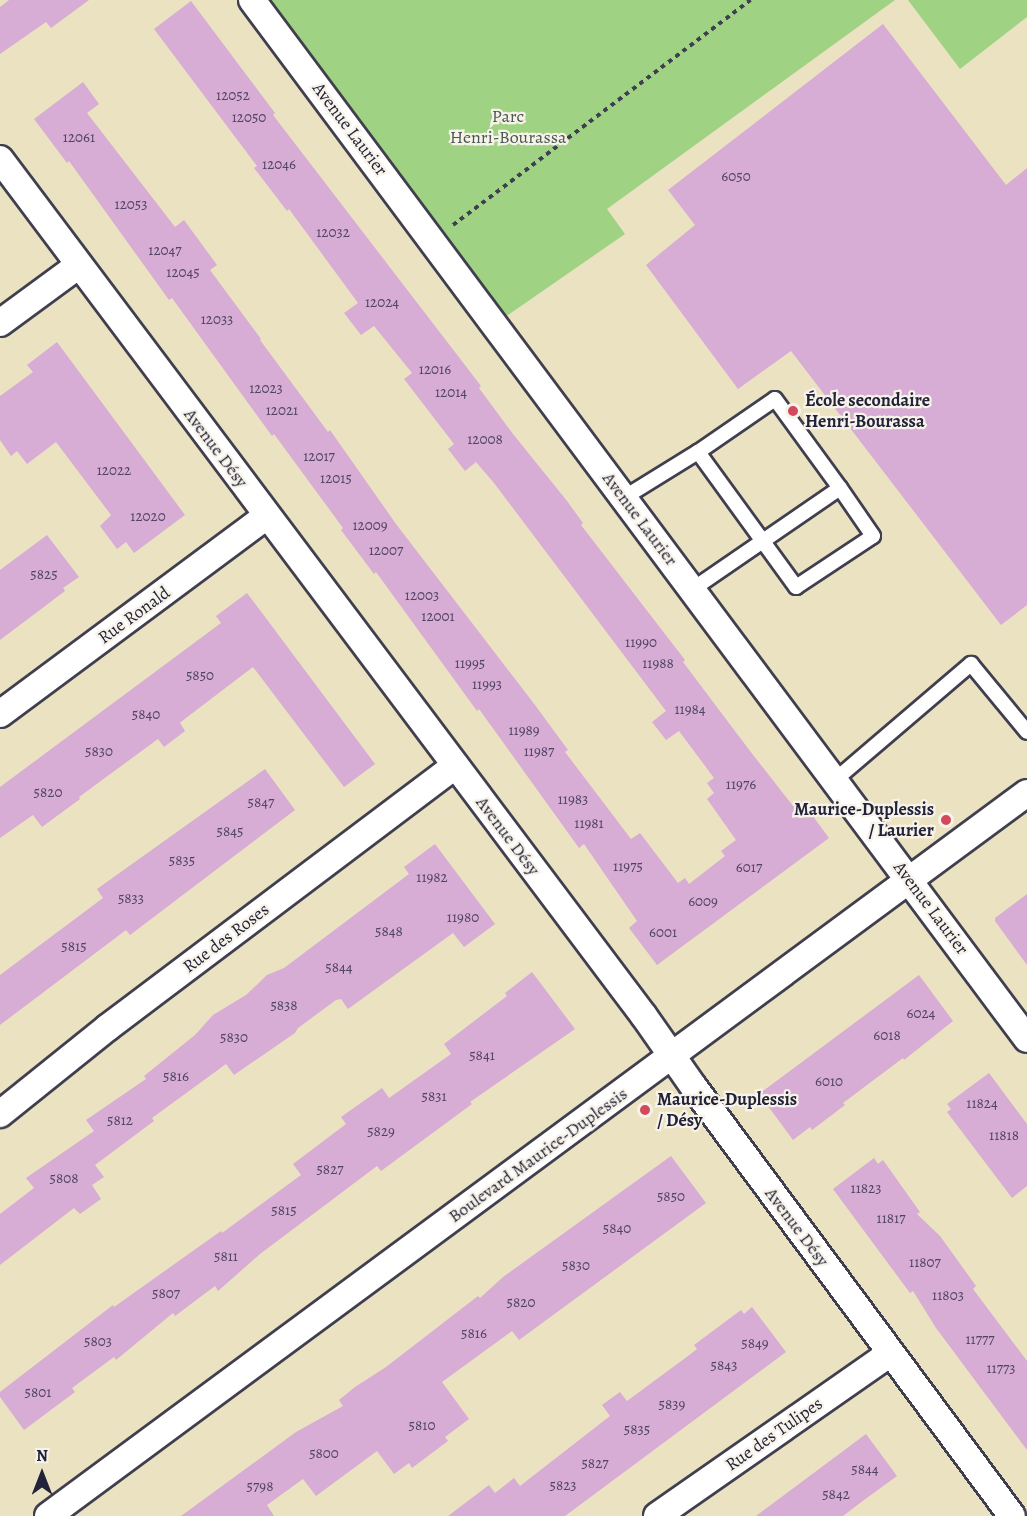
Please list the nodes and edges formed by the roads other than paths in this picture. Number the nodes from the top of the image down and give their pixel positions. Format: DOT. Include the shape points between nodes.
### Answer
graph roads {
  1 [pos="252,0"];
  2 [pos="0,159"];
  3 [pos="79,265"];
  4 [pos="0,323"];
  5 [pos="698,452"];
  6 [pos="840,489"];
  7 [pos="625,497"];
  8 [pos="267,516"];
  9 [pos="762,542"];
  10 [pos="693,589"];
  11 [pos="0,714"];
  12 [pos="1027,732"];
  13 [pos="455,766"];
  14 [pos="835,780"];
  15 [pos="1027,793"];
  16 [pos="910,879"];
  17 [pos="1027,1039"];
  18 [pos="672,1056"];
  19 [pos="0,1114"];
  20 [pos="891,1353"];
  21 [pos="48,1516"];
  22 [pos="657,1516"];
  23 [pos="1012,1516"];
  1 -- 7 [label="street, Avenue Laurier"];
  2 -- 3 [label="street, Avenue Désy"];
  3 -- 4 [label="street"];
  3 -- 8 [label="street, Avenue Désy"];
  5 -- 6 [label="lane" via="775,399"];
  5 -- 7 [label="lane"];
  5 -- 9 [label="lane"];
  6 -- 9 [label="lane"];
  6 -- 9 [label="lane" via="873,536 795,587"];
  7 -- 10 [label="street, Avenue Laurier"];
  8 -- 11 [label="street, Rue Ronald"];
  8 -- 13 [label="street, Avenue Désy"];
  9 -- 10 [label="lane"];
  10 -- 14 [label="street, Avenue Laurier"];
  12 -- 14 [label="lane" via="971,664"];
  13 -- 18 [label="street, Avenue Désy"];
  13 -- 19 [label="street, Rue des Roses" via="107,1028"];
  14 -- 16 [label="street, Avenue Laurier"];
  15 -- 16 [label="street, Boulevard Maurice-Duplessis"];
  16 -- 17 [label="street, Avenue Laurier"];
  16 -- 18 [label="street, Boulevard Maurice-Duplessis"];
  18 -- 20 [label="street, Avenue Désy"];
  18 -- 21 [label="street, Boulevard Maurice-Duplessis"];
  20 -- 22 [label="street, Rue des Tulipes"];
  20 -- 23 [label="street, Avenue Désy"];
}
